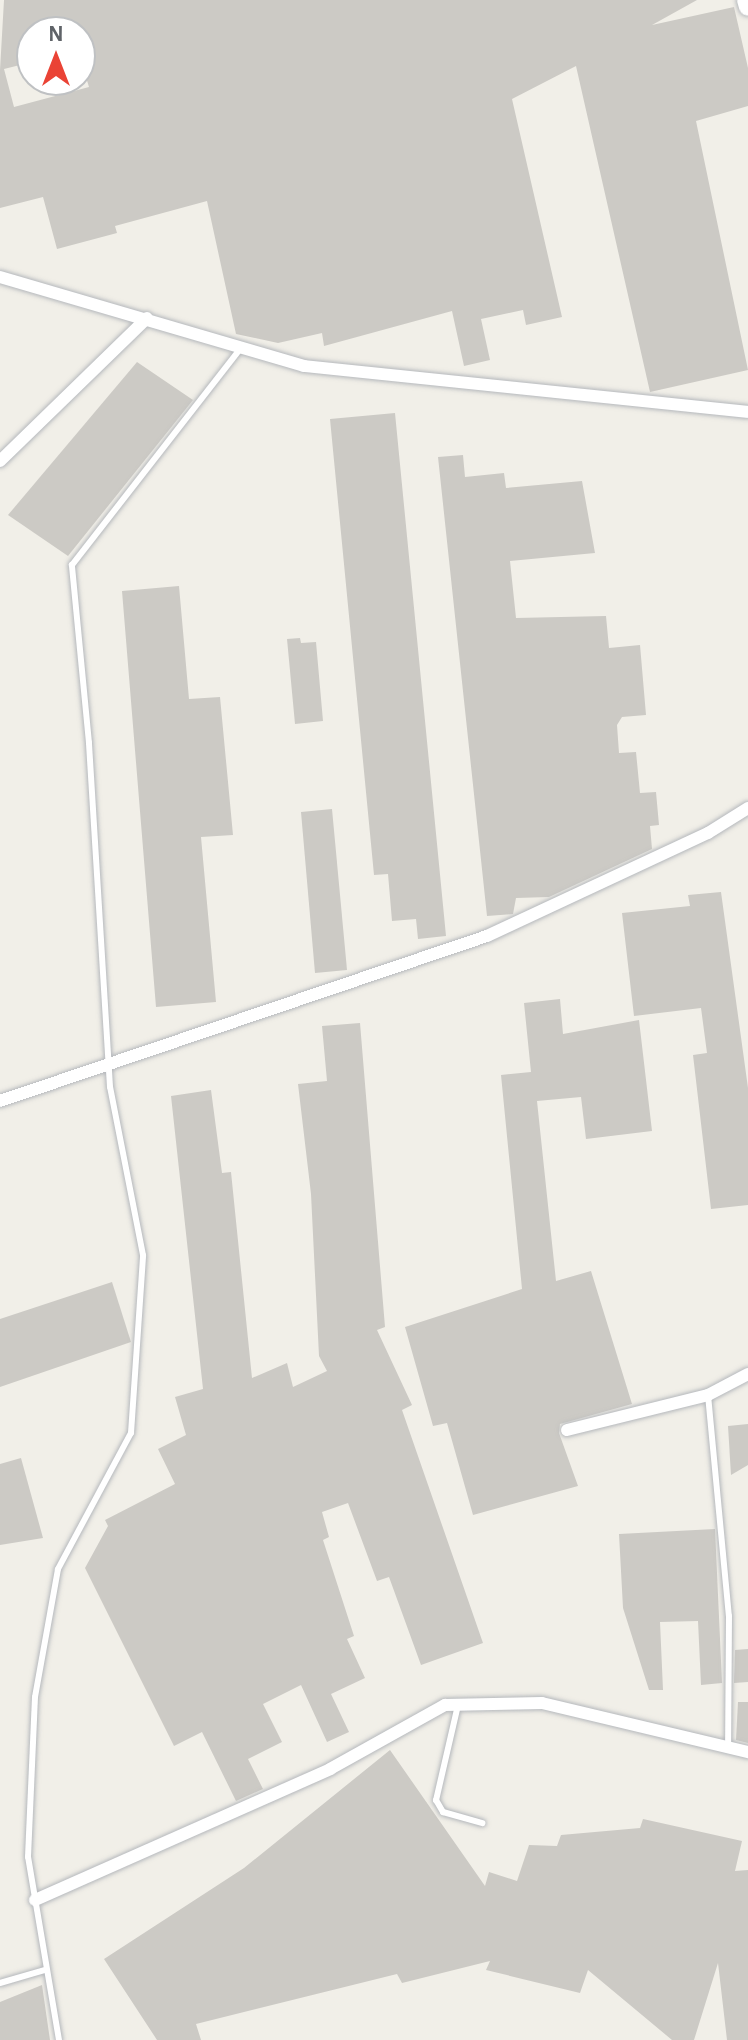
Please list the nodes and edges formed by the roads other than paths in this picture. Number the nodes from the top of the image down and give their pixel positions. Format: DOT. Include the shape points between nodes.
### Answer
graph roads {
  1 [pos="746,0"];
  2 [pos="748,7"];
  3 [pos="0,277"];
  4 [pos="147,318"];
  5 [pos="242,347"];
  6 [pos="748,412"];
  7 [pos="0,461"];
  8 [pos="748,808"];
  9 [pos="109,1066"];
  10 [pos="0,1101"];
  11 [pos="748,1374"];
  12 [pos="708,1395"];
  13 [pos="567,1430"];
  14 [pos="458,1703"];
  15 [pos="727,1749"];
  16 [pos="748,1752"];
  17 [pos="482,1823"];
  18 [pos="35,1900"];
  19 [pos="45,1970"];
  20 [pos="0,1983"];
  21 [pos="59,2040"];
  1 -- 2 [label="street"];
  3 -- 4 [label="street"];
  4 -- 5 [label="street"];
  4 -- 7 [label="street"];
  5 -- 6 [label="street" via="304,366"];
  5 -- 9 [label="lane" via="72,565"];
  8 -- 9 [label="street" via="708,833 487,936"];
  9 -- 10 [label="street"];
  9 -- 18 [label="lane" via="143,1255 131,1433 58,1569 35,1697 28,1857"];
  11 -- 12 [label="street"];
  12 -- 13 [label="street"];
  12 -- 15 [label="lane" via="729,1616"];
  14 -- 15 [label="street" via="542,1703"];
  14 -- 17 [label="lane" via="436,1800 443,1812"];
  14 -- 18 [label="street" via="445,1705 330,1769"];
  15 -- 16 [label="street"];
  18 -- 19 [label="lane"];
  19 -- 20 [label="lane"];
  19 -- 21 [label="lane"];
}
